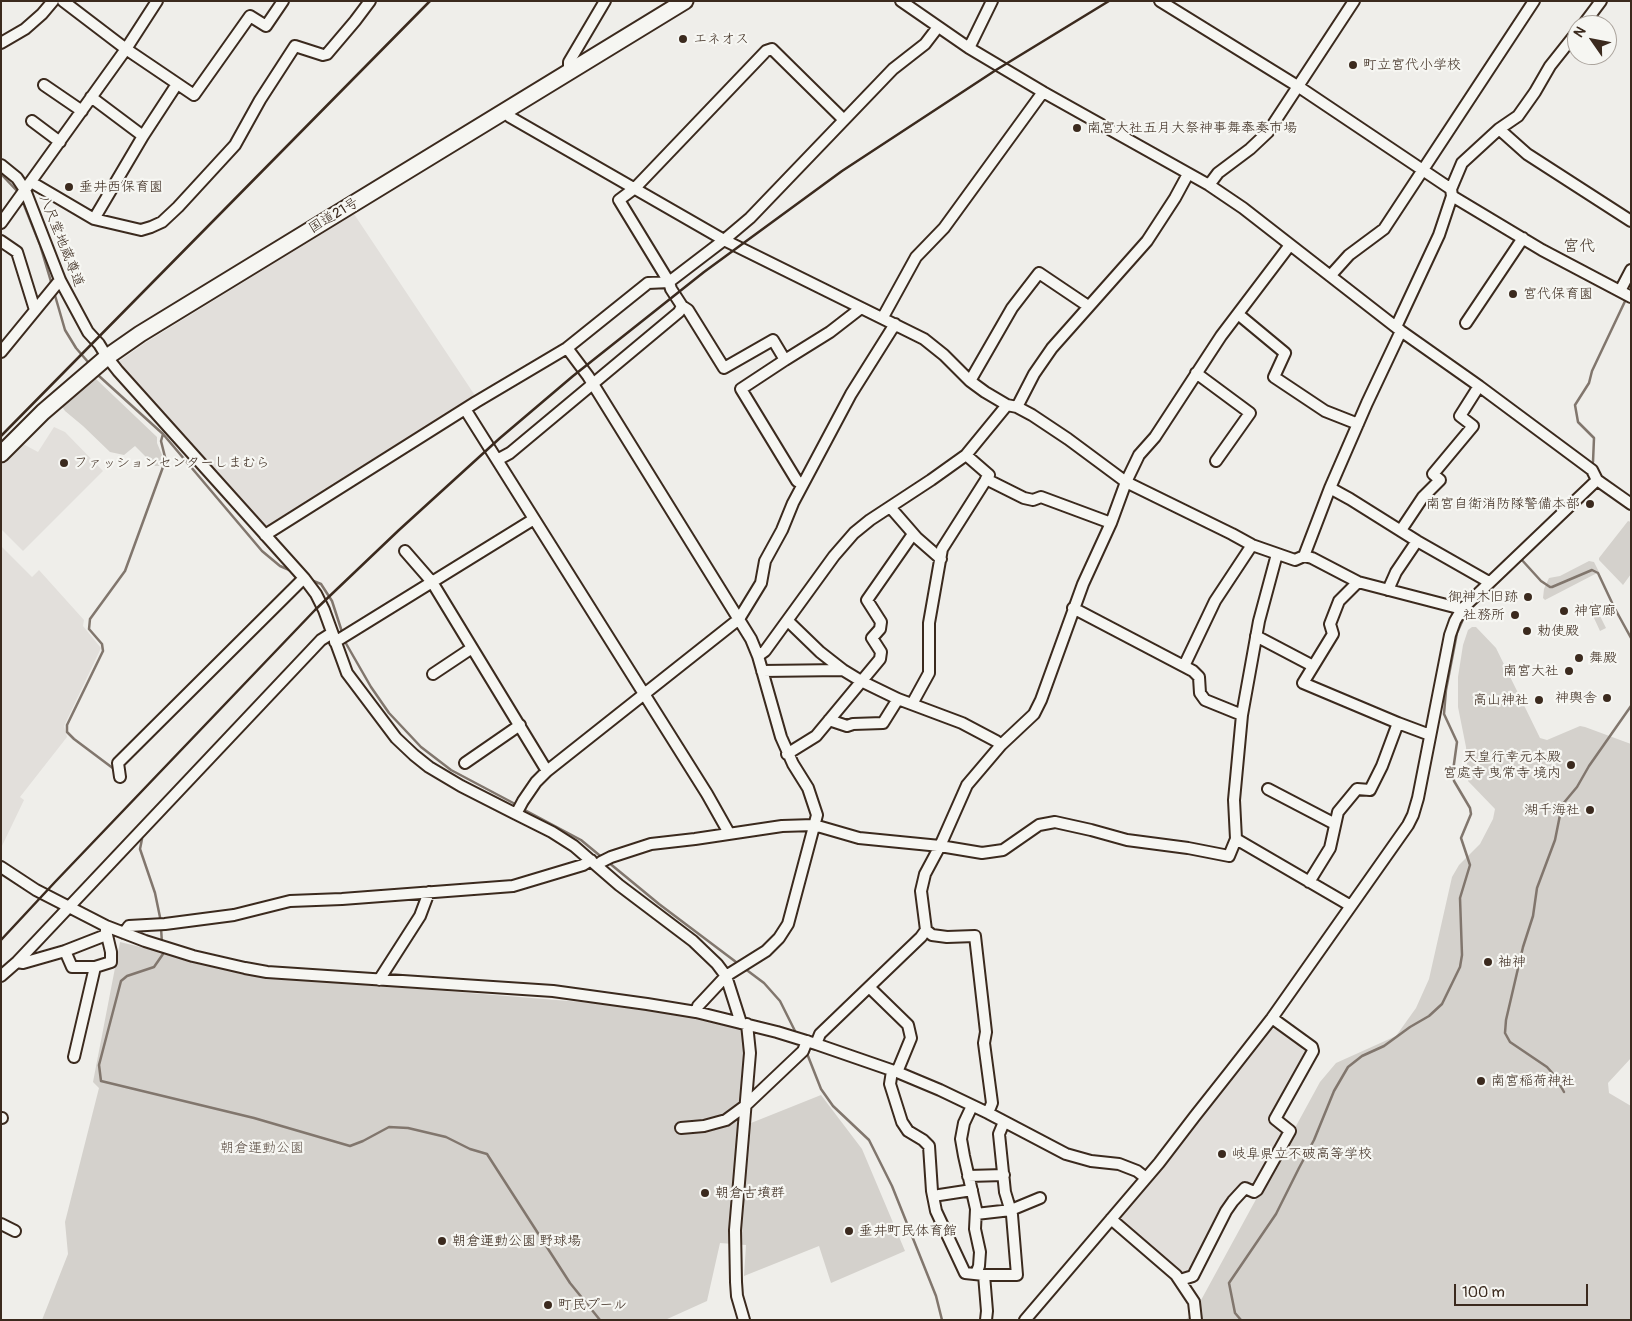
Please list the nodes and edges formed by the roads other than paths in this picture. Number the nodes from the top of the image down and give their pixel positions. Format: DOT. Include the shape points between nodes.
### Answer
graph roads {
  1 [pos="53,1"];
  2 [pos="63,1"];
  3 [pos="157,1"];
  4 [pos="282,1"];
  5 [pos="370,1"];
  6 [pos="605,1"];
  7 [pos="685,1"];
  8 [pos="902,1"];
  9 [pos="992,1"];
  10 [pos="1160,1"];
  11 [pos="1354,1"];
  12 [pos="1534,1"];
  13 [pos="1601,1"];
  14 [pos="1590,15"];
  15 [pos="938,27"];
  16 [pos="1,43"];
  17 [pos="1567,45"];
  18 [pos="970,48"];
  19 [pos="126,49"];
  20 [pos="569,72"];
  21 [pos="176,84"];
  22 [pos="44,85"];
  23 [pos="1298,87"];
  24 [pos="1044,92"];
  25 [pos="92,98"];
  26 [pos="82,111"];
  27 [pos="505,112"];
  28 [pos="844,120"];
  29 [pos="32,122"];
  30 [pos="1499,129"];
  31 [pos="142,136"];
  32 [pos="60,142"];
  33 [pos="1,165"];
  34 [pos="1424,170"];
  35 [pos="1188,174"];
  36 [pos="1209,185"];
  37 [pos="635,188"];
  38 [pos="24,192"];
  39 [pos="1451,193"];
  40 [pos="94,219"];
  41 [pos="1631,221"];
  42 [pos="1,223"];
  43 [pos="1523,238"];
  44 [pos="724,240"];
  45 [pos="1,241"];
  46 [pos="1290,245"];
  47 [pos="1631,270"];
  48 [pos="1331,275"];
  49 [pos="60,280"];
  50 [pos="669,282"];
  51 [pos="1626,295"];
  52 [pos="682,306"];
  53 [pos="1088,306"];
  54 [pos="861,308"];
  55 [pos="35,310"];
  56 [pos="1238,314"];
  57 [pos="883,317"];
  58 [pos="1466,323"];
  59 [pos="895,324"];
  60 [pos="1399,329"];
  61 [pos="567,348"];
  62 [pos="1,352"];
  63 [pos="107,357"];
  64 [pos="785,360"];
  65 [pos="1196,373"];
  66 [pos="970,381"];
  67 [pos="593,384"];
  68 [pos="1479,386"];
  69 [pos="1012,406"];
  70 [pos="465,409"];
  71 [pos="1358,424"];
  72 [pos="1,454"];
  73 [pos="966,455"];
  74 [pos="497,460"];
  75 [pos="1216,461"];
  76 [pos="986,478"];
  77 [pos="1597,480"];
  78 [pos="1126,482"];
  79 [pos="803,484"];
  80 [pos="1330,488"];
  81 [pos="1631,504"];
  82 [pos="890,507"];
  83 [pos="534,519"];
  84 [pos="1111,523"];
  85 [pos="1401,530"];
  86 [pos="913,534"];
  87 [pos="265,535"];
  88 [pos="1417,541"];
  89 [pos="1252,545"];
  90 [pos="405,551"];
  91 [pos="1277,554"];
  92 [pos="1304,556"];
  93 [pos="940,559"];
  94 [pos="304,578"];
  95 [pos="432,582"];
  96 [pos="1358,582"];
  97 [pos="1489,582"];
  98 [pos="1388,590"];
  99 [pos="1074,608"];
  100 [pos="1462,609"];
  101 [pos="739,619"];
  102 [pos="788,621"];
  103 [pos="1256,636"];
  104 [pos="333,638"];
  105 [pos="472,648"];
  106 [pos="758,656"];
  107 [pos="1184,666"];
  108 [pos="1313,666"];
  109 [pos="843,670"];
  110 [pos="762,672"];
  111 [pos="433,674"];
  112 [pos="861,680"];
  113 [pos="645,695"];
  114 [pos="898,699"];
  115 [pos="912,704"];
  116 [pos="1242,715"];
  117 [pos="829,720"];
  118 [pos="1398,723"];
  119 [pos="520,725"];
  120 [pos="1430,735"];
  121 [pos="1001,745"];
  122 [pos="787,754"];
  123 [pos="465,763"];
  124 [pos="547,772"];
  125 [pos="120,777"];
  126 [pos="1268,789"];
  127 [pos="519,809"];
  128 [pos="1336,824"];
  129 [pos="814,825"];
  130 [pos="729,834"];
  131 [pos="1236,839"];
  132 [pos="940,846"];
  133 [pos="597,863"];
  134 [pos="1,867"];
  135 [pos="1309,882"];
  136 [pos="429,892"];
  137 [pos="1350,906"];
  138 [pos="68,908"];
  139 [pos="926,930"];
  140 [pos="106,931"];
  141 [pos="124,933"];
  142 [pos="65,951"];
  143 [pos="17,962"];
  144 [pos="95,967"];
  145 [pos="1,976"];
  146 [pos="726,976"];
  147 [pos="380,980"];
  148 [pos="869,987"];
  149 [pos="696,1012"];
  150 [pos="1272,1018"];
  151 [pos="744,1023"];
  152 [pos="812,1042"];
  153 [pos="74,1057"];
  154 [pos="895,1072"];
  155 [pos="745,1106"];
  156 [pos="972,1106"];
  157 [pos="988,1113"];
  158 [pos="1004,1122"];
  159 [pos="681,1128"];
  160 [pos="1004,1175"];
  161 [pos="968,1176"];
  162 [pos="1146,1178"];
  163 [pos="972,1190"];
  164 [pos="933,1196"];
  165 [pos="1040,1198"];
  166 [pos="1010,1210"];
  167 [pos="976,1214"];
  168 [pos="1111,1219"];
  169 [pos="1,1224"];
  170 [pos="15,1231"];
  171 [pos="980,1274"];
  172 [pos="1180,1280"];
  173 [pos="744,1320"];
  174 [pos="986,1320"];
  175 [pos="1025,1320"];
  176 [pos="1196,1320"];
  1 -- 16 [label="street" via="25,30"];
  2 -- 19 [label="street"];
  3 -- 19 [label="street"];
  4 -- 21 [label="street" via="266,26 250,16 194,95"];
  5 -- 40 [label="street" via="323,56 295,46 235,145 162,222 141,230"];
  6 -- 20 [label="street" via="570,62"];
  7 -- 20 [label="highway, 国道21号"];
  8 -- 15 [label="street"];
  9 -- 18 [label="street"];
  10 -- 23 [label="street"];
  11 -- 23 [label="street"];
  12 -- 34 [label="street"];
  13 -- 14 [label="street"];
  15 -- 18 [label="street"];
  15 -- 28 [label="street" via="925,44 893,69"];
  17 -- 30 [label="street" via="1518,116"];
  18 -- 24 [label="street"];
  19 -- 21 [label="street"];
  19 -- 25 [label="street"];
  20 -- 27 [label="highway, 国道21号"];
  21 -- 31 [label="street"];
  22 -- 26 [label="street"];
  23 -- 34 [label="street"];
  23 -- 36 [label="street" via="1268,132 1218,173"];
  24 -- 35 [label="street"];
  24 -- 57 [label="street" via="944,228 916,257"];
  25 -- 26 [label="street"];
  25 -- 31 [label="street"];
  26 -- 32 [label="street"];
  27 -- 37 [label="street"];
  27 -- 63 [label="highway, 国道21号"];
  28 -- 37 [label="street" via="772,50 766,51"];
  28 -- 44 [label="street" via="750,218"];
  29 -- 32 [label="street"];
  30 -- 39 [label="street" via="1462,163"];
  30 -- 41 [label="street" via="1527,154"];
  31 -- 40 [label="street"];
  32 -- 38 [label="street"];
  33 -- 38 [label="street, 八尺堂地蔵尊道" via="17,178"];
  34 -- 39 [label="street"];
  34 -- 48 [label="street" via="1384,229 1349,255"];
  35 -- 36 [label="street"];
  35 -- 53 [label="street" via="1147,241"];
  36 -- 46 [label="street"];
  37 -- 44 [label="street"];
  37 -- 50 [label="street" via="619,200"];
  38 -- 40 [label="street"];
  38 -- 42 [label="street"];
  38 -- 49 [label="street, 八尺堂地蔵尊道"];
  39 -- 43 [label="street"];
  39 -- 60 [label="street" via="1439,235"];
  43 -- 51 [label="street"];
  43 -- 58 [label="street"];
  44 -- 50 [label="street"];
  44 -- 54 [label="street"];
  45 -- 55 [label="street" via="18,252"];
  46 -- 48 [label="street"];
  46 -- 56 [label="street"];
  47 -- 51 [label="street"];
  48 -- 60 [label="street"];
  49 -- 55 [label="street"];
  49 -- 63 [label="street, 八尺堂地蔵尊道" via="88,332"];
  50 -- 52 [label="street"];
  50 -- 61 [label="street" via="648,282"];
  52 -- 64 [label="street" via="688,310 724,368 773,340"];
  52 -- 67 [label="street" via="679,312"];
  53 -- 66 [label="street" via="1039,273 1012,308"];
  53 -- 69 [label="street" via="1052,348"];
  54 -- 57 [label="street"];
  54 -- 64 [label="street"];
  55 -- 62 [label="street"];
  56 -- 65 [label="street"];
  56 -- 71 [label="street" via="1285,353 1274,377 1325,411"];
  57 -- 59 [label="street"];
  59 -- 66 [label="street" via="924,339"];
  59 -- 79 [label="street" via="851,394"];
  60 -- 68 [label="street"];
  60 -- 71 [label="street"];
  61 -- 67 [label="street"];
  61 -- 70 [label="street"];
  63 -- 72 [label="highway, 国道21号" via="43,412"];
  63 -- 87 [label="street, 八尺堂地蔵尊道"];
  64 -- 79 [label="street" via="741,389 797,481"];
  65 -- 75 [label="street" via="1250,412"];
  65 -- 78 [label="street" via="1155,437 1139,455"];
  66 -- 69 [label="street"];
  67 -- 74 [label="street" via="510,453"];
  67 -- 101 [label="street"];
  68 -- 77 [label="street" via="1592,470"];
  68 -- 85 [label="street" via="1460,416 1472,426 1433,474 1440,480"];
  69 -- 73 [label="street"];
  69 -- 78 [label="street" via="1068,439"];
  70 -- 74 [label="street"];
  70 -- 87 [label="street"];
  71 -- 80 [label="street"];
  73 -- 76 [label="street" via="989,475"];
  73 -- 82 [label="street"];
  74 -- 83 [label="street"];
  76 -- 84 [label="street" via="1024,498 1033,500 1041,497"];
  76 -- 93 [label="street" via="942,549"];
  77 -- 81 [label="street"];
  77 -- 97 [label="street"];
  78 -- 84 [label="street"];
  78 -- 89 [label="street"];
  79 -- 101 [label="street" via="765,560 761,583"];
  80 -- 85 [label="street"];
  80 -- 92 [label="street"];
  82 -- 86 [label="street"];
  82 -- 102 [label="street" via="854,533"];
  83 -- 95 [label="street"];
  83 -- 113 [label="street"];
  84 -- 99 [label="street"];
  85 -- 88 [label="street"];
  86 -- 93 [label="street"];
  86 -- 112 [label="street" via="867,600 881,622 880,629 872,638 881,652 880,659"];
  87 -- 94 [label="street, 八尺堂地蔵尊道"];
  88 -- 97 [label="street"];
  88 -- 98 [label="street"];
  89 -- 91 [label="street"];
  89 -- 107 [label="street" via="1215,601"];
  90 -- 95 [label="street"];
  91 -- 92 [label="street" via="1295,560"];
  91 -- 103 [label="street"];
  92 -- 96 [label="street"];
  93 -- 115 [label="street" via="929,623 929,673"];
  94 -- 104 [label="street, 八尺堂地蔵尊道" via="324,610"];
  94 -- 125 [label="street" via="118,763"];
  95 -- 104 [label="street"];
  95 -- 105 [label="street"];
  96 -- 98 [label="street"];
  96 -- 108 [label="street" via="1339,601 1330,624 1333,634"];
  97 -- 100 [label="street"];
  98 -- 100 [label="street"];
  99 -- 107 [label="street"];
  99 -- 121 [label="street" via="1049,682 1034,714"];
  100 -- 120 [label="street" via="1450,635"];
  101 -- 106 [label="street"];
  101 -- 113 [label="street"];
  102 -- 106 [label="street"];
  102 -- 109 [label="street"];
  103 -- 108 [label="street"];
  103 -- 116 [label="street"];
  104 -- 127 [label="street, 八尺堂地蔵尊道" via="347,673 396,738 414,755 461,786"];
  104 -- 138 [label="street" via="321,640"];
  105 -- 111 [label="street"];
  105 -- 119 [label="street"];
  106 -- 110 [label="street"];
  107 -- 116 [label="street" via="1199,677 1200,693 1205,700"];
  108 -- 118 [label="street" via="1302,683"];
  109 -- 110 [label="street"];
  109 -- 112 [label="street"];
  110 -- 122 [label="street"];
  112 -- 114 [label="street"];
  112 -- 117 [label="street"];
  113 -- 124 [label="street"];
  113 -- 130 [label="street"];
  114 -- 115 [label="street"];
  114 -- 117 [label="street" via="884,723 847,726"];
  115 -- 121 [label="street" via="962,722"];
  116 -- 131 [label="street" via="1234,800"];
  117 -- 122 [label="street" via="816,736"];
  118 -- 120 [label="street"];
  118 -- 128 [label="street" via="1370,790 1357,789 1338,812"];
  119 -- 123 [label="street"];
  119 -- 124 [label="street"];
  120 -- 137 [label="street" via="1413,816"];
  121 -- 132 [label="street" via="967,785"];
  122 -- 129 [label="street" via="808,788 816,815"];
  124 -- 127 [label="street" via="536,782"];
  126 -- 128 [label="street"];
  127 -- 133 [label="street, 八尺堂地蔵尊道"];
  128 -- 135 [label="street" via="1330,848"];
  129 -- 130 [label="street"];
  129 -- 132 [label="street" via="859,838"];
  129 -- 146 [label="street" via="788,924 766,952"];
  130 -- 133 [label="street" via="651,844"];
  131 -- 132 [label="street" via="1229,856 1127,840 1055,822 1039,825 1003,850 982,853"];
  131 -- 135 [label="street"];
  132 -- 139 [label="street" via="925,874 921,891"];
  133 -- 136 [label="street" via="513,886"];
  133 -- 146 [label="street, 八尺堂地蔵尊道" via="626,890 693,941"];
  134 -- 138 [label="street"];
  135 -- 137 [label="street"];
  136 -- 141 [label="street" via="290,902 234,915 129,926"];
  136 -- 147 [label="street" via="420,916"];
  137 -- 150 [label="street"];
  138 -- 140 [label="street"];
  138 -- 143 [label="street"];
  139 -- 148 [label="street"];
  139 -- 157 [label="street" via="932,935 946,937 976,936 992,1103"];
  140 -- 141 [label="street"];
  140 -- 142 [label="street"];
  140 -- 144 [label="street" via="112,952 111,962"];
  141 -- 147 [label="street" via="193,956 245,968"];
  142 -- 143 [label="street"];
  142 -- 144 [label="street" via="72,966"];
  143 -- 145 [label="street"];
  144 -- 153 [label="street"];
  146 -- 149 [label="street"];
  146 -- 151 [label="street"];
  147 -- 149 [label="street" via="553,991"];
  148 -- 152 [label="street"];
  148 -- 154 [label="street" via="908,1025 911,1038"];
  149 -- 151 [label="street"];
  150 -- 162 [label="street"];
  150 -- 172 [label="street" via="1312,1047 1275,1119 1290,1131 1258,1190 1254,1192 1245,1188 1226,1210 1193,1276"];
  151 -- 152 [label="street"];
  151 -- 155 [label="street" via="750,1053"];
  152 -- 154 [label="street"];
  152 -- 155 [label="street"];
  154 -- 156 [label="street"];
  154 -- 164 [label="street" via="890,1084 902,1122 908,1131 929,1146"];
  155 -- 159 [label="street" via="726,1120"];
  155 -- 173 [label="street" via="735,1230 736,1289"];
  156 -- 157 [label="street"];
  156 -- 161 [label="street" via="961,1139"];
  157 -- 158 [label="street"];
  158 -- 160 [label="street" via="999,1134"];
  158 -- 162 [label="street" via="1066,1154 1120,1164"];
  160 -- 161 [label="street"];
  160 -- 166 [label="street"];
  161 -- 163 [label="street"];
  162 -- 168 [label="street"];
  163 -- 164 [label="street"];
  163 -- 167 [label="street"];
  164 -- 171 [label="street" via="936,1211 965,1273"];
  165 -- 166 [label="street"];
  166 -- 167 [label="street"];
  166 -- 171 [label="street" via="1017,1275"];
  167 -- 171 [label="street"];
  168 -- 172 [label="street"];
  168 -- 175 [label="street"];
  169 -- 170 [label="street"];
  171 -- 174 [label="street"];
  172 -- 176 [label="street" via="1194,1302"];
}
